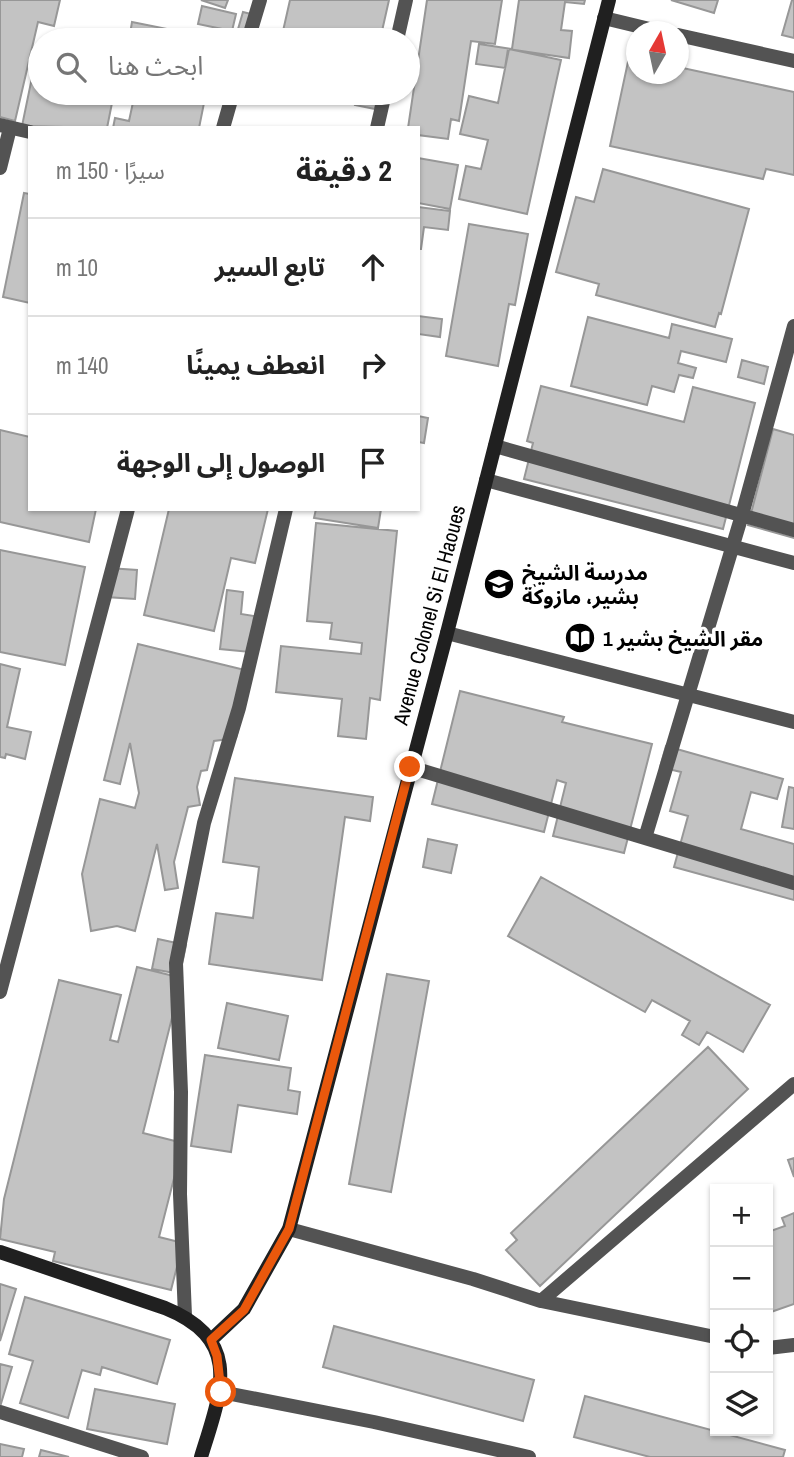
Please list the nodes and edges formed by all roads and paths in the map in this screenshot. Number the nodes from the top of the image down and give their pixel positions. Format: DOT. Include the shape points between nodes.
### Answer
graph roads {
  1 [pos="260,0"];
  2 [pos="406,0"];
  3 [pos="609,0"];
  4 [pos="604,18"];
  5 [pos="626,23"];
  6 [pos="252,28"];
  7 [pos="400,28"];
  8 [pos="689,37"];
  9 [pos="794,61"];
  10 [pos="230,105"];
  11 [pos="382,105"];
  12 [pos="5,126"];
  13 [pos="224,126"];
  14 [pos="377,126"];
  15 [pos="28,132"];
  16 [pos="0,167"];
  17 [pos="794,326"];
  18 [pos="495,446"];
  19 [pos="486,481"];
  20 [pos="127,511"];
  21 [pos="286,511"];
  22 [pos="742,516"];
  23 [pos="794,530"];
  24 [pos="732,546"];
  25 [pos="794,564"];
  26 [pos="447,633"];
  27 [pos="687,694"];
  28 [pos="794,722"];
  29 [pos="410,767"];
  30 [pos="645,838"];
  31 [pos="794,883"];
  32 [pos="0,992"];
  33 [pos="794,1084"];
  34 [pos="289,1229"];
  35 [pos="0,1252"];
  36 [pos="541,1301"];
  37 [pos="185,1316"];
  38 [pos="710,1336"];
  39 [pos="211,1340"];
  40 [pos="794,1345"];
  41 [pos="773,1347"];
  42 [pos="221,1392"];
  43 [pos="0,1412"];
  44 [pos="142,1457"];
  45 [pos="201,1457"];
  46 [pos="529,1457"];
  1 -- 6 [label="street"];
  2 -- 7 [label="street"];
  3 -- 4 [label="street, Avenue Colonel Si El Haoues"];
  4 -- 5 [label="street"];
  4 -- 18 [label="street, Avenue Colonel Si El Haoues"];
  8 -- 9 [label="street"];
  10 -- 13 [label="street"];
  11 -- 14 [label="street"];
  12 -- 15 [label="street"];
  12 -- 16 [label="street"];
  17 -- 22 [label="street"];
  18 -- 19 [label="street, Avenue Colonel Si El Haoues"];
  18 -- 22 [label="street"];
  19 -- 24 [label="street"];
  19 -- 26 [label="street, Avenue Colonel Si El Haoues"];
  20 -- 32 [label="street"];
  21 -- 37 [label="street" via="239,708 204,823 177,963"];
  22 -- 23 [label="street"];
  22 -- 24 [label="street"];
  24 -- 25 [label="street"];
  24 -- 27 [label="street"];
  26 -- 27 [label="street"];
  26 -- 29 [label="street, Avenue Colonel Si El Haoues"];
  27 -- 28 [label="street"];
  27 -- 30 [label="street"];
  29 -- 30 [label="street"];
  29 -- 34 [label="street, Avenue Colonel Si El Haoues"];
  30 -- 31 [label="street"];
  33 -- 36 [label="street"];
  34 -- 36 [label="street"];
  34 -- 39 [label="street, Avenue Colonel Si El Haoues" via="244,1310"];
  35 -- 37 [label="street"];
  36 -- 38 [label="street"];
  37 -- 39 [label="street"];
  39 -- 42 [label="street"];
  40 -- 41 [label="street"];
  42 -- 45 [label="street"];
  42 -- 46 [label="street"];
  43 -- 44 [label="street"];
}
